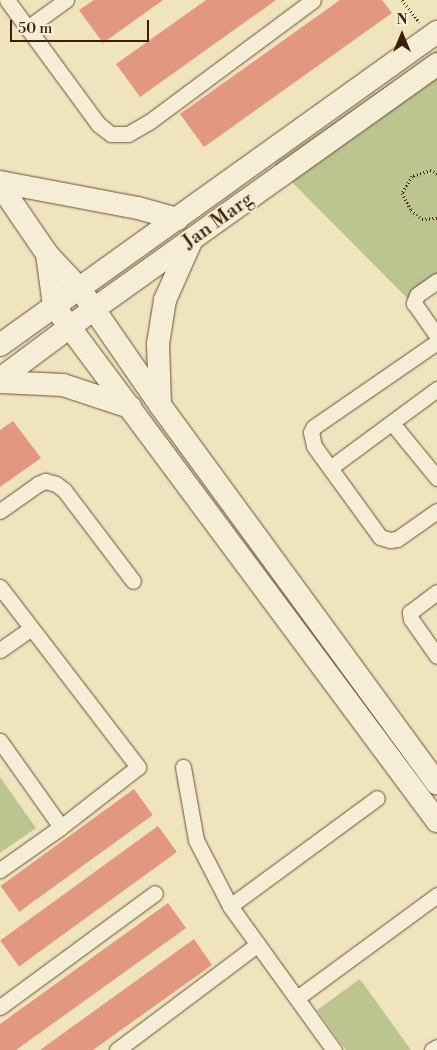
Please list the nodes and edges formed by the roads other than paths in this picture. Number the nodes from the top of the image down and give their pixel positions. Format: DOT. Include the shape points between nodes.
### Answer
graph roads {
  1 [pos="7,0"];
  2 [pos="66,0"];
  3 [pos="313,0"];
  4 [pos="27,28"];
  5 [pos="434,34"];
  6 [pos="437,64"];
  7 [pos="0,183"];
  8 [pos="177,218"];
  9 [pos="192,240"];
  10 [pos="47,254"];
  11 [pos="437,281"];
  12 [pos="80,289"];
  13 [pos="54,306"];
  14 [pos="94,309"];
  15 [pos="70,327"];
  16 [pos="437,336"];
  17 [pos="437,342"];
  18 [pos="0,345"];
  19 [pos="0,380"];
  20 [pos="437,389"];
  21 [pos="160,404"];
  22 [pos="130,407"];
  23 [pos="392,423"];
  24 [pos="330,468"];
  25 [pos="437,478"];
  26 [pos="0,511"];
  27 [pos="437,511"];
  28 [pos="133,581"];
  29 [pos="0,587"];
  30 [pos="437,592"];
  31 [pos="30,629"];
  32 [pos="0,650"];
  33 [pos="437,656"];
  34 [pos="0,741"];
  35 [pos="183,767"];
  36 [pos="437,784"];
  37 [pos="377,798"];
  38 [pos="437,821"];
  39 [pos="61,827"];
  40 [pos="0,870"];
  41 [pos="156,893"];
  42 [pos="437,895"];
  43 [pos="230,906"];
  44 [pos="258,944"];
  45 [pos="297,998"];
  46 [pos="0,1007"];
  47 [pos="437,1047"];
  48 [pos="117,1050"];
  49 [pos="334,1050"];
  50 [pos="432,1050"];
  1 -- 4 [label="street"];
  2 -- 4 [label="street"];
  3 -- 4 [label="street" via="149,122 128,134 111,134 98,124"];
  5 -- 8 [label="main road"];
  6 -- 9 [label="main road, Jan Marg"];
  7 -- 8 [label="main road"];
  7 -- 10 [label="main road"];
  8 -- 12 [label="main road"];
  9 -- 14 [label="main road, Jan Marg"];
  9 -- 21 [label="main road" via="165,300 158,344"];
  10 -- 12 [label="main road"];
  10 -- 13 [label="main road"];
  11 -- 16 [label="street" via="417,295 414,303"];
  12 -- 13 [label="main road"];
  12 -- 14 [label="main road"];
  13 -- 15 [label="main road"];
  13 -- 18 [label="main road"];
  14 -- 15 [label="main road, Jan Marg"];
  14 -- 21 [label="main road"];
  15 -- 19 [label="main road, Jan Marg"];
  15 -- 22 [label="main road"];
  17 -- 24 [label="street" via="314,427 311,432 314,446"];
  19 -- 22 [label="main road" via="63,384"];
  20 -- 23 [label="street"];
  21 -- 36 [label="main road"];
  22 -- 38 [label="main road"];
  23 -- 24 [label="street"];
  23 -- 25 [label="street"];
  24 -- 27 [label="street" via="384,539 397,539"];
  26 -- 28 [label="street" via="38,484 45,481 56,484 64,490"];
  29 -- 31 [label="street"];
  30 -- 33 [label="street" via="410,612 411,619"];
  31 -- 32 [label="street"];
  31 -- 39 [label="street" via="138,767"];
  34 -- 39 [label="street"];
  35 -- 43 [label="street" via="196,840"];
  37 -- 43 [label="street"];
  39 -- 40 [label="street"];
  41 -- 46 [label="street"];
  42 -- 45 [label="street"];
  43 -- 44 [label="street"];
  44 -- 45 [label="street"];
  44 -- 48 [label="street"];
  45 -- 49 [label="street"];
  47 -- 50 [label="street"];
}
